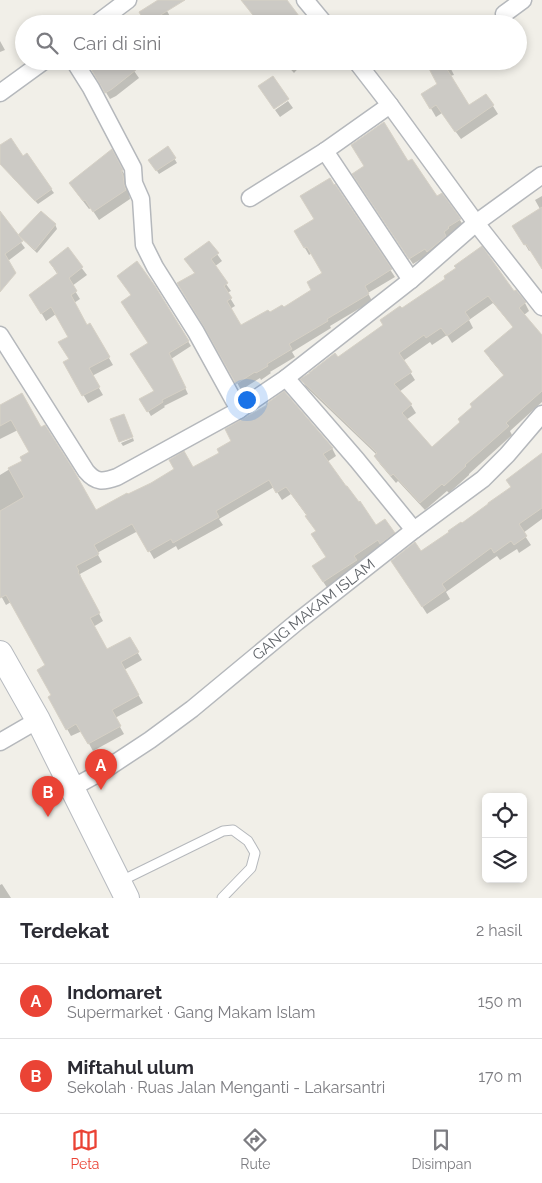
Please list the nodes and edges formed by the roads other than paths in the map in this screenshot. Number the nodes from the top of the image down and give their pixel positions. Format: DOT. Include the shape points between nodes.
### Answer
graph roads {
  1 [pos="128,0"];
  2 [pos="305,0"];
  3 [pos="523,0"];
  4 [pos="504,14"];
  5 [pos="108,15"];
  6 [pos="318,15"];
  7 [pos="31,70"];
  8 [pos="80,70"];
  9 [pos="363,70"];
  10 [pos="1,90"];
  11 [pos="390,105"];
  12 [pos="325,151"];
  13 [pos="542,175"];
  14 [pos="250,198"];
  15 [pos="476,223"];
  16 [pos="411,280"];
  17 [pos="542,307"];
  18 [pos="0,335"];
  19 [pos="6,359"];
  20 [pos="286,378"];
  21 [pos="239,410"];
  22 [pos="542,414"];
  23 [pos="414,530"];
  24 [pos="0,653"];
  25 [pos="38,720"];
  26 [pos="0,742"];
  27 [pos="72,788"];
  28 [pos="123,890"];
  29 [pos="222,898"];
  1 -- 5 [label="street"];
  2 -- 6 [label="street"];
  3 -- 4 [label="street"];
  7 -- 10 [label="street"];
  8 -- 21 [label="street" via="134,168 144,245"];
  9 -- 11 [label="street"];
  11 -- 12 [label="street"];
  11 -- 15 [label="street"];
  12 -- 14 [label="street"];
  12 -- 16 [label="street"];
  13 -- 15 [label="street"];
  15 -- 16 [label="street"];
  15 -- 17 [label="street"];
  16 -- 20 [label="street"];
  18 -- 19 [label="street"];
  19 -- 21 [label="street" via="86,471 98,480 117,477"];
  20 -- 21 [label="street"];
  20 -- 23 [label="street"];
  22 -- 23 [label="street, GANG MAKAM ISLAM" via="483,479"];
  23 -- 27 [label="street, GANG MAKAM ISLAM" via="192,709 103,771"];
  24 -- 25 [label="main road"];
  25 -- 26 [label="street"];
  25 -- 27 [label="main road"];
  27 -- 28 [label="main road"];
  28 -- 29 [label="lane" via="223,831 233,830 248,841 255,854 251,868"];
}
